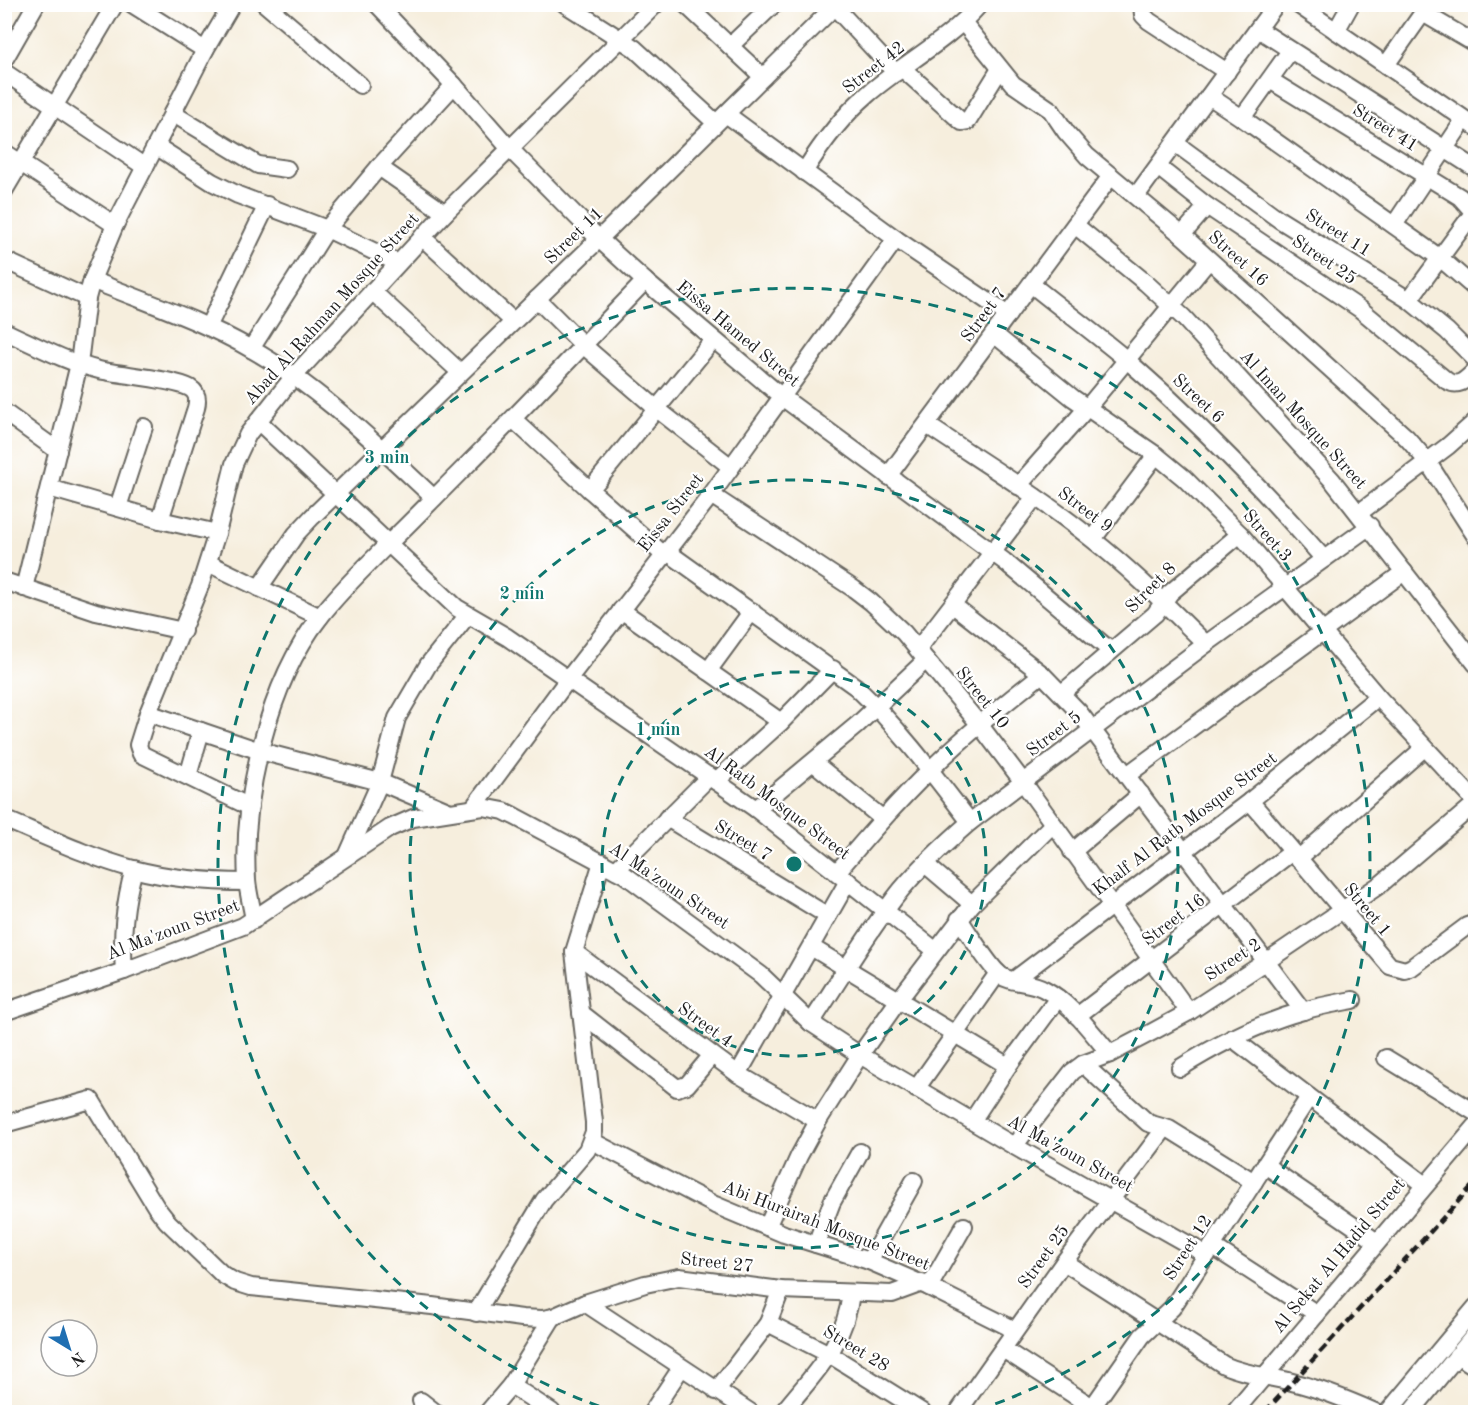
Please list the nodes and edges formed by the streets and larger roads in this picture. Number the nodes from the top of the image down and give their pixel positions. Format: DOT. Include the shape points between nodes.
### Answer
graph roads {
  1 [pos="36,4"];
  2 [pos="115,4"];
  3 [pos="132,4"];
  4 [pos="232,4"];
  5 [pos="265,4"];
  6 [pos="377,4"];
  7 [pos="566,4"];
  8 [pos="656,4"];
  9 [pos="685,4"];
  10 [pos="774,4"];
  11 [pos="1142,4"];
  12 [pos="1276,4"];
  13 [pos="1296,4"];
  14 [pos="1352,4"];
  15 [pos="835,5"];
  16 [pos="1426,9"];
  17 [pos="969,11"];
  18 [pos="1258,29"];
  19 [pos="1336,31"];
  20 [pos="621,39"];
  21 [pos="1476,44"];
  22 [pos="730,45"];
  23 [pos="205,50"];
  24 [pos="1290,51"];
  25 [pos="4,60"];
  26 [pos="1386,65"];
  27 [pos="1000,69"];
  28 [pos="899,71"];
  29 [pos="4,72"];
  30 [pos="1227,72"];
  31 [pos="764,76"];
  32 [pos="1270,80"];
  33 [pos="360,85"];
  34 [pos="454,85"];
  35 [pos="1209,96"];
  36 [pos="55,106"];
  37 [pos="172,113"];
  38 [pos="721,118"];
  39 [pos="1242,118"];
  40 [pos="1470,123"];
  41 [pos="1175,143"];
  42 [pos="156,146"];
  43 [pos="510,149"];
  44 [pos="1444,150"];
  45 [pos="4,152"];
  46 [pos="21,163"];
  47 [pos="145,167"];
  48 [pos="379,167"];
  49 [pos="1158,167"];
  50 [pos="287,169"];
  51 [pos="1476,169"];
  52 [pos="804,172"];
  53 [pos="1112,176"];
  54 [pos="1427,177"];
  55 [pos="4,191"];
  56 [pos="1136,196"];
  57 [pos="267,205"];
  58 [pos="1207,206"];
  59 [pos="1475,212"];
  60 [pos="445,213"];
  61 [pos="115,225"];
  62 [pos="1075,225"];
  63 [pos="1394,225"];
  64 [pos="327,229"];
  65 [pos="1182,236"];
  66 [pos="422,237"];
  67 [pos="599,239"];
  68 [pos="896,239"];
  69 [pos="1440,258"];
  70 [pos="4,260"];
  71 [pos="1209,260"];
  72 [pos="398,263"];
  73 [pos="92,280"];
  74 [pos="645,281"];
  75 [pos="1031,284"];
  76 [pos="1476,289"];
  77 [pos="372,291"];
  78 [pos="87,298"];
  79 [pos="537,298"];
  80 [pos="1409,300"];
  81 [pos="1170,305"];
  82 [pos="1008,315"];
  83 [pos="513,321"];
  84 [pos="208,327"];
  85 [pos="4,331"];
  86 [pos="994,334"];
  87 [pos="713,340"];
  88 [pos="583,345"];
  89 [pos="251,349"];
  90 [pos="1126,360"];
  91 [pos="1476,360"];
  92 [pos="79,364"];
  93 [pos="460,372"];
  94 [pos="294,376"];
  95 [pos="1470,376"];
  96 [pos="782,397"];
  97 [pos="1087,408"];
  98 [pos="657,409"];
  99 [pos="4,412"];
  100 [pos="513,419"];
  101 [pos="258,421"];
  102 [pos="1476,421"];
  103 [pos="927,425"];
  104 [pos="144,427"];
  105 [pos="381,448"];
  106 [pos="58,451"];
  107 [pos="1156,455"];
  108 [pos="1427,461"];
  109 [pos="731,467"];
  110 [pos="888,476"];
  111 [pos="1018,486"];
  112 [pos="49,488"];
  113 [pos="590,490"];
  114 [pos="335,494"];
  115 [pos="711,495"];
  116 [pos="1035,497"];
  117 [pos="434,498"];
  118 [pos="118,507"];
  119 [pos="1364,519"];
  120 [pos="160,520"];
  121 [pos="217,533"];
  122 [pos="1240,534"];
  123 [pos="1475,535"];
  124 [pos="1092,539"];
  125 [pos="388,544"];
  126 [pos="992,552"];
  127 [pos="665,553"];
  128 [pos="1324,559"];
  129 [pos="208,563"];
  130 [pos="1404,572"];
  131 [pos="4,581"];
  132 [pos="1286,587"];
  133 [pos="24,588"];
  134 [pos="259,588"];
  135 [pos="1163,603"];
  136 [pos="953,604"];
  137 [pos="621,610"];
  138 [pos="752,611"];
  139 [pos="467,616"];
  140 [pos="320,617"];
  141 [pos="183,631"];
  142 [pos="1321,631"];
  143 [pos="1206,644"];
  144 [pos="1111,651"];
  145 [pos="922,654"];
  146 [pos="1476,664"];
  147 [pos="833,669"];
  148 [pos="708,671"];
  149 [pos="1042,674"];
  150 [pos="569,678"];
  151 [pos="1062,693"];
  152 [pos="1378,697"];
  153 [pos="877,707"];
  154 [pos="148,713"];
  155 [pos="781,722"];
  156 [pos="979,724"];
  157 [pos="1093,729"];
  158 [pos="201,731"];
  159 [pos="1424,748"];
  160 [pos="260,751"];
  161 [pos="814,763"];
  162 [pos="930,769"];
  163 [pos="1127,775"];
  164 [pos="188,776"];
  165 [pos="713,778"];
  166 [pos="380,782"];
  167 [pos="1023,782"];
  168 [pos="1141,794"];
  169 [pos="1250,801"];
  170 [pos="1476,802"];
  171 [pos="250,807"];
  172 [pos="473,808"];
  173 [pos="756,809"];
  174 [pos="449,811"];
  175 [pos="667,818"];
  176 [pos="4,819"];
  177 [pos="883,819"];
  178 [pos="970,822"];
  179 [pos="1053,824"];
  180 [pos="1183,851"];
  181 [pos="1072,852"];
  182 [pos="1295,856"];
  183 [pos="346,857"];
  184 [pos="925,864"];
  185 [pos="609,866"];
  186 [pos="134,869"];
  187 [pos="843,877"];
  188 [pos="247,882"];
  189 [pos="972,904"];
  190 [pos="1111,905"];
  191 [pos="1225,906"];
  192 [pos="1342,910"];
  193 [pos="885,911"];
  194 [pos="828,916"];
  195 [pos="959,919"];
  196 [pos="254,920"];
  197 [pos="1476,923"];
  198 [pos="811,947"];
  199 [pos="935,950"];
  200 [pos="574,952"];
  201 [pos="1152,961"];
  202 [pos="1267,961"];
  203 [pos="847,969"];
  204 [pos="124,971"];
  205 [pos="998,973"];
  206 [pos="1014,980"];
  207 [pos="783,996"];
  208 [pos="1058,999"];
  209 [pos="1353,1000"];
  210 [pos="898,1001"];
  211 [pos="1303,1011"];
  212 [pos="4,1012"];
  213 [pos="1188,1012"];
  214 [pos="581,1013"];
  215 [pos="1077,1016"];
  216 [pos="811,1023"];
  217 [pos="956,1035"];
  218 [pos="1232,1038"];
  219 [pos="1110,1054"];
  220 [pos="712,1055"];
  221 [pos="860,1055"];
  222 [pos="1386,1058"];
  223 [pos="1083,1064"];
  224 [pos="1008,1066"];
  225 [pos="1180,1068"];
  226 [pos="738,1074"];
  227 [pos="916,1089"];
  228 [pos="1309,1097"];
  229 [pos="1476,1113"];
  230 [pos="818,1121"];
  231 [pos="972,1121"];
  232 [pos="4,1124"];
  233 [pos="1476,1126"];
  234 [pos="1165,1128"];
  235 [pos="592,1141"];
  236 [pos="1014,1146"];
  237 [pos="860,1152"];
  238 [pos="1265,1165"];
  239 [pos="914,1181"];
  240 [pos="1254,1182"];
  241 [pos="1425,1185"];
  242 [pos="1110,1199"];
  243 [pos="963,1226"];
  244 [pos="767,1227"];
  245 [pos="1377,1242"];
  246 [pos="816,1244"];
  247 [pos="1210,1250"];
  248 [pos="869,1261"];
  249 [pos="1064,1262"];
  250 [pos="925,1285"];
  251 [pos="781,1290"];
  252 [pos="851,1293"];
  253 [pos="585,1303"];
  254 [pos="1476,1307"];
  255 [pos="476,1313"];
  256 [pos="1317,1314"];
  257 [pos="553,1317"];
  258 [pos="1157,1322"];
  259 [pos="768,1323"];
  260 [pos="1015,1330"];
  261 [pos="1476,1333"];
  262 [pos="1003,1349"];
  263 [pos="829,1354"];
  264 [pos="1457,1355"];
  265 [pos="1476,1367"];
  266 [pos="681,1368"];
  267 [pos="1265,1376"];
  268 [pos="511,1385"];
  269 [pos="716,1391"];
  270 [pos="421,1401"];
  271 [pos="1094,1411"];
  272 [pos="435,1413"];
  273 [pos="488,1413"];
  274 [pos="552,1413"];
  275 [pos="652,1413"];
  276 [pos="750,1413"];
  277 [pos="783,1413"];
  278 [pos="922,1413"];
  279 [pos="958,1413"];
  280 [pos="1234,1413"];
  281 [pos="1375,1413"];
  282 [pos="1388,1413"];
  283 [pos="1411,1413"];
  1 -- 25 [label="street"];
  2 -- 36 [label="street"];
  3 -- 23 [label="street"];
  4 -- 23 [label="street"];
  5 -- 33 [label="street"];
  6 -- 34 [label="street, Eissa Hamed Street"];
  7 -- 20 [label="street"];
  8 -- 20 [label="street, Abad Al Rahman Mosque Street"];
  9 -- 22 [label="street"];
  10 -- 22 [label="street"];
  11 -- 30 [label="street" via="1143,15 1149,21"];
  12 -- 18 [label="street"];
  13 -- 19 [label="street"];
  14 -- 19 [label="street"];
  15 -- 28 [label="street"];
  15 -- 31 [label="street, Street 11"];
  16 -- 21 [label="street"];
  16 -- 26 [label="street"];
  17 -- 27 [label="street, Street 16"];
  17 -- 28 [label="street, Street 42"];
  18 -- 24 [label="street"];
  18 -- 30 [label="street"];
  19 -- 26 [label="street"];
  20 -- 38 [label="street"];
  20 -- 43 [label="street, Abad Al Rahman Mosque Street"];
  22 -- 31 [label="street"];
  23 -- 37 [label="street"];
  24 -- 32 [label="street"];
  24 -- 44 [label="street"];
  26 -- 40 [label="street"];
  27 -- 28 [label="street" via="968,121 962,122"];
  27 -- 53 [label="street, Street 16" via="1013,84 1051,110 1076,145"];
  28 -- 52 [label="street, Street 42" via="844,117"];
  29 -- 36 [label="street"];
  30 -- 35 [label="street"];
  31 -- 38 [label="street, Street 11"];
  32 -- 39 [label="street"];
  32 -- 54 [label="street, Street 41"];
  34 -- 43 [label="street, Eissa Hamed Street"];
  34 -- 48 [label="street"];
  35 -- 39 [label="street"];
  35 -- 41 [label="street"];
  36 -- 46 [label="street"];
  36 -- 47 [label="street"];
  37 -- 42 [label="street"];
  37 -- 50 [label="street" via="258,165"];
  38 -- 52 [label="street"];
  38 -- 67 [label="street, Street 11"];
  39 -- 63 [label="street"];
  40 -- 44 [label="street"];
  41 -- 49 [label="street"];
  41 -- 80 [label="street, Street 11" via="1280,220"];
  42 -- 47 [label="street"];
  42 -- 57 [label="street" via="212,182"];
  43 -- 60 [label="street, Abad Al Rahman Mosque Street"];
  43 -- 67 [label="street, Eissa Hamed Street"];
  44 -- 51 [label="street"];
  44 -- 54 [label="street"];
  45 -- 46 [label="street"];
  46 -- 55 [label="street"];
  46 -- 61 [label="street"];
  47 -- 61 [label="street"];
  48 -- 60 [label="street"];
  48 -- 64 [label="street"];
  49 -- 56 [label="street"];
  49 -- 58 [label="street, Street 25"];
  52 -- 68 [label="street"];
  53 -- 56 [label="street, Street 16"];
  53 -- 62 [label="street, Street 7"];
  54 -- 59 [label="street, Street 41" via="1460,197"];
  54 -- 63 [label="street"];
  56 -- 65 [label="street, Street 16"];
  57 -- 64 [label="street"];
  57 -- 84 [label="street"];
  58 -- 65 [label="street"];
  58 -- 95 [label="street, Street 25" via="1360,309 1448,381 1454,384"];
  59 -- 69 [label="street"];
  60 -- 66 [label="street, Abad Al Rahman Mosque Street"];
  61 -- 73 [label="street"];
  62 -- 75 [label="street, Street 7"];
  62 -- 81 [label="street, Al Iman Mosque Street"];
  63 -- 69 [label="street"];
  64 -- 72 [label="street"];
  64 -- 89 [label="street"];
  65 -- 71 [label="street, Street 16"];
  66 -- 72 [label="street, Abad Al Rahman Mosque Street"];
  66 -- 83 [label="street"];
  67 -- 74 [label="street, Eissa Hamed Street"];
  67 -- 79 [label="street, Street 11"];
  68 -- 82 [label="street"];
  68 -- 96 [label="street, Eissa Street"];
  69 -- 76 [label="street"];
  69 -- 80 [label="street"];
  70 -- 78 [label="street"];
  71 -- 81 [label="street"];
  71 -- 108 [label="street, Street 16" via="1407,438"];
  72 -- 77 [label="street, Abad Al Rahman Mosque Street"];
  73 -- 78 [label="street"];
  73 -- 84 [label="street"];
  74 -- 87 [label="street, Eissa Hamed Street"];
  74 -- 88 [label="street"];
  75 -- 82 [label="street, Street 7"];
  75 -- 90 [label="street, Street 6"];
  77 -- 93 [label="street"];
  77 -- 94 [label="street, Abad Al Rahman Mosque Street"];
  78 -- 92 [label="street"];
  79 -- 83 [label="street, Street 11"];
  79 -- 88 [label="street"];
  80 -- 91 [label="street, Street 11"];
  81 -- 90 [label="street"];
  81 -- 119 [label="street, Al Iman Mosque Street"];
  82 -- 86 [label="street, Street 7"];
  83 -- 93 [label="street, Street 11"];
  84 -- 89 [label="street"];
  85 -- 92 [label="street"];
  86 -- 97 [label="street, Street 3"];
  86 -- 103 [label="street, Street 7"];
  87 -- 96 [label="street, Eissa Hamed Street"];
  87 -- 98 [label="street"];
  88 -- 98 [label="street"];
  88 -- 100 [label="street"];
  89 -- 94 [label="street"];
  90 -- 97 [label="street"];
  90 -- 128 [label="street, Street 6" via="1210,436"];
  92 -- 106 [label="street"];
  92 -- 120 [label="street" via="178,384 197,394"];
  93 -- 105 [label="street, Street 11"];
  94 -- 101 [label="street, Abad Al Rahman Mosque Street"];
  94 -- 105 [label="street"];
  96 -- 109 [label="street, Eissa Street"];
  96 -- 110 [label="street, Eissa Hamed Street"];
  97 -- 107 [label="street, Street 3"];
  97 -- 111 [label="street"];
  98 -- 109 [label="street"];
  98 -- 113 [label="street"];
  99 -- 106 [label="street"];
  100 -- 113 [label="street"];
  100 -- 117 [label="street"];
  101 -- 114 [label="street, Al Ratb Mosque Street"];
  101 -- 121 [label="street, Abad Al Rahman Mosque Street" via="234,464"];
  102 -- 108 [label="street, Street 5"];
  103 -- 110 [label="street, Street 7"];
  103 -- 111 [label="street, Street 9"];
  104 -- 118 [label="street"];
  105 -- 114 [label="street, Street 11"];
  105 -- 117 [label="street"];
  106 -- 112 [label="street"];
  107 -- 122 [label="street, Street 3"];
  107 -- 124 [label="street"];
  108 -- 119 [label="street, Street 5"];
  108 -- 123 [label="street, Street 16"];
  109 -- 115 [label="street, Eissa Street"];
  110 -- 126 [label="street, Eissa Hamed Street"];
  111 -- 116 [label="street, Street 9"];
  112 -- 118 [label="street"];
  112 -- 133 [label="street"];
  113 -- 127 [label="street"];
  114 -- 125 [label="street, Al Ratb Mosque Street"];
  114 -- 134 [label="street, Street 11" via="296,534"];
  115 -- 127 [label="street, Eissa Street"];
  115 -- 145 [label="street, Street 10" via="871,602"];
  116 -- 124 [label="street, Street 9"];
  116 -- 126 [label="street"];
  117 -- 125 [label="street"];
  118 -- 120 [label="street"];
  119 -- 128 [label="street, Street 5"];
  119 -- 130 [label="street, Al Iman Mosque Street"];
  120 -- 121 [label="street"];
  121 -- 129 [label="street, Abad Al Rahman Mosque Street"];
  122 -- 132 [label="street, Street 3"];
  122 -- 135 [label="street, Street 8" via="1170,592"];
  124 -- 135 [label="street, Street 9"];
  125 -- 139 [label="street, Al Ratb Mosque Street"];
  125 -- 140 [label="street"];
  126 -- 136 [label="street"];
  126 -- 144 [label="street, Eissa Hamed Street"];
  127 -- 137 [label="street, Eissa Street"];
  127 -- 138 [label="street"];
  128 -- 132 [label="street, Street 5"];
  129 -- 134 [label="street"];
  129 -- 141 [label="street, Abad Al Rahman Mosque Street"];
  130 -- 142 [label="street"];
  130 -- 146 [label="street, Al Iman Mosque Street"];
  131 -- 133 [label="street"];
  132 -- 142 [label="street, Street 3"];
  132 -- 143 [label="street, Street 5"];
  133 -- 141 [label="street" via="96,612"];
  134 -- 140 [label="street"];
  135 -- 143 [label="street, Street 9"];
  135 -- 144 [label="street, Street 8"];
  136 -- 145 [label="street"];
  136 -- 149 [label="street"];
  137 -- 148 [label="street"];
  137 -- 150 [label="street, Eissa Street"];
  138 -- 147 [label="street"];
  138 -- 148 [label="street"];
  139 -- 150 [label="street, Al Ratb Mosque Street" via="498,631"];
  139 -- 166 [label="street" via="428,665 397,718"];
  140 -- 160 [label="street" via="285,677"];
  141 -- 154 [label="street, Abad Al Rahman Mosque Street"];
  142 -- 152 [label="street, Street 3"];
  142 -- 163 [label="street"];
  143 -- 157 [label="street, Street 5"];
  144 -- 151 [label="street, Street 8"];
  145 -- 153 [label="street"];
  145 -- 156 [label="street, Street 10"];
  147 -- 153 [label="street"];
  147 -- 155 [label="street"];
  148 -- 155 [label="street"];
  149 -- 151 [label="street"];
  149 -- 156 [label="street"];
  150 -- 165 [label="street, Al Ratb Mosque Street"];
  150 -- 172 [label="street, Eissa Street"];
  151 -- 157 [label="street"];
  152 -- 159 [label="street, Street 3"];
  152 -- 169 [label="street, Khalf Al Ratb Mosque Street"];
  153 -- 161 [label="street"];
  153 -- 162 [label="street"];
  154 -- 158 [label="street"];
  154 -- 164 [label="street, Abad Al Rahman Mosque Street" via="138,745 141,754"];
  155 -- 165 [label="street"];
  156 -- 162 [label="street"];
  156 -- 167 [label="street, Street 10"];
  157 -- 163 [label="street"];
  157 -- 167 [label="street, Street 5"];
  158 -- 160 [label="street"];
  158 -- 164 [label="street"];
  159 -- 170 [label="street, Street 3"];
  159 -- 182 [label="street, Street 16"];
  160 -- 166 [label="street"];
  160 -- 171 [label="street"];
  161 -- 173 [label="street"];
  161 -- 177 [label="street"];
  162 -- 177 [label="street"];
  162 -- 178 [label="street"];
  163 -- 168 [label="street"];
  164 -- 171 [label="street"];
  165 -- 173 [label="street, Al Ratb Mosque Street"];
  165 -- 175 [label="street"];
  166 -- 174 [label="street"];
  166 -- 183 [label="street"];
  167 -- 178 [label="street, Street 5"];
  167 -- 179 [label="street, Street 10"];
  168 -- 180 [label="street"];
  168 -- 181 [label="street"];
  169 -- 180 [label="street, Khalf Al Ratb Mosque Street"];
  169 -- 182 [label="street, Street 1"];
  170 -- 192 [label="street, Street 2" via="1401,868"];
  171 -- 188 [label="street"];
  172 -- 174 [label="street, Al Ma'zoun Street"];
  172 -- 185 [label="street, Al Ma'zoun Street" via="504,811"];
  173 -- 187 [label="street, Al Ratb Mosque Street"];
  174 -- 183 [label="street, Al Ma'zoun Street" via="402,822"];
  175 -- 185 [label="street"];
  175 -- 194 [label="street, Street 7"];
  176 -- 186 [label="street" via="102,860"];
  177 -- 187 [label="street"];
  178 -- 184 [label="street, Street 5"];
  179 -- 181 [label="street, Street 10"];
  179 -- 189 [label="street"];
  180 -- 190 [label="street, Khalf Al Ratb Mosque Street"];
  180 -- 191 [label="street"];
  181 -- 190 [label="street, Street 10"];
  182 -- 191 [label="street, Street 16"];
  182 -- 192 [label="street, Street 1"];
  183 -- 196 [label="street, Al Ma'zoun Street"];
  184 -- 189 [label="street"];
  184 -- 193 [label="street, Street 5"];
  185 -- 200 [label="street"];
  185 -- 207 [label="street, Al Ma'zoun Street" via="761,975"];
  186 -- 188 [label="street" via="190,880"];
  186 -- 204 [label="street" via="123,919"];
  187 -- 193 [label="street, Al Ratb Mosque Street"];
  187 -- 194 [label="street"];
  188 -- 196 [label="street"];
  189 -- 195 [label="street"];
  190 -- 201 [label="street, Street 10"];
  190 -- 206 [label="street, Khalf Al Ratb Mosque Street"];
  191 -- 201 [label="street, Street 16"];
  191 -- 202 [label="street"];
  192 -- 197 [label="street, Street 1" via="1390,966 1405,970"];
  192 -- 202 [label="street, Street 2"];
  193 -- 199 [label="street, Al Ratb Mosque Street"];
  193 -- 203 [label="street, Street 5"];
  194 -- 198 [label="street"];
  195 -- 199 [label="street"];
  195 -- 205 [label="street"];
  196 -- 204 [label="street, Al Ma'zoun Street"];
  198 -- 203 [label="street"];
  198 -- 207 [label="street"];
  199 -- 210 [label="street"];
  200 -- 214 [label="street"];
  200 -- 220 [label="street, Street 4"];
  201 -- 213 [label="street, Street 10"];
  201 -- 215 [label="street, Street 16"];
  202 -- 211 [label="street"];
  202 -- 213 [label="street, Street 2"];
  203 -- 210 [label="street"];
  203 -- 216 [label="street, Street 5"];
  204 -- 212 [label="street, Al Ma'zoun Street"];
  205 -- 206 [label="street"];
  205 -- 217 [label="street"];
  206 -- 208 [label="street" via="1035,984"];
  207 -- 216 [label="street, Al Ma'zoun Street"];
  207 -- 226 [label="street"];
  208 -- 215 [label="street"];
  208 -- 224 [label="street"];
  209 -- 211 [label="street"];
  210 -- 217 [label="street"];
  210 -- 221 [label="street"];
  211 -- 218 [label="street"];
  213 -- 219 [label="street, Street 2"];
  214 -- 220 [label="street" via="677,1088 687,1085"];
  214 -- 235 [label="street" via="594,1122"];
  215 -- 219 [label="street"];
  216 -- 221 [label="street, Al Ma'zoun Street"];
  217 -- 224 [label="street"];
  217 -- 227 [label="street"];
  218 -- 225 [label="street"];
  218 -- 228 [label="street"];
  219 -- 223 [label="street, Street 2"];
  220 -- 226 [label="street, Street 4"];
  221 -- 227 [label="street, Al Ma'zoun Street"];
  221 -- 230 [label="street"];
  222 -- 229 [label="street"];
  223 -- 234 [label="street" via="1148,1123"];
  223 -- 236 [label="street, Street 2" via="1065,1079"];
  224 -- 231 [label="street"];
  226 -- 230 [label="street, Street 4"];
  227 -- 231 [label="street, Al Ma'zoun Street"];
  228 -- 238 [label="street, Street 12"];
  228 -- 241 [label="street"];
  230 -- 244 [label="street"];
  231 -- 236 [label="street, Al Ma'zoun Street"];
  232 -- 255 [label="street, Street 27" via="91,1100 167,1221 235,1282 250,1287"];
  233 -- 241 [label="street, Al Sekat Al Hadid Street"];
  234 -- 240 [label="street"];
  234 -- 242 [label="street, Street 25"];
  235 -- 244 [label="street, Abi Hurairah Mosque Street" via="715,1205"];
  235 -- 255 [label="street" via="544,1200"];
  236 -- 242 [label="street, Al Ma'zoun Street"];
  237 -- 246 [label="street" via="832,1202"];
  238 -- 240 [label="street, Street 12"];
  238 -- 245 [label="street"];
  239 -- 248 [label="street"];
  240 -- 247 [label="street, Street 12"];
  241 -- 245 [label="street, Al Sekat Al Hadid Street"];
  242 -- 247 [label="street, Al Ma'zoun Street"];
  242 -- 249 [label="street, Street 25"];
  243 -- 250 [label="street"];
  244 -- 246 [label="street, Abi Hurairah Mosque Street"];
  245 -- 256 [label="street, Al Sekat Al Hadid Street"];
  246 -- 248 [label="street, Abi Hurairah Mosque Street"];
  247 -- 256 [label="street, Al Ma'zoun Street"];
  247 -- 258 [label="street, Street 12" via="1172,1308"];
  248 -- 250 [label="street, Abi Hurairah Mosque Street"];
  249 -- 258 [label="street"];
  249 -- 260 [label="street, Street 25"];
  250 -- 252 [label="street, Street 27" via="892,1294"];
  250 -- 260 [label="street, Abi Hurairah Mosque Street"];
  251 -- 252 [label="street, Street 27"];
  251 -- 253 [label="street, Street 27" via="679,1277"];
  251 -- 259 [label="street"];
  252 -- 263 [label="street" via="844,1326"];
  253 -- 257 [label="street, Street 27"];
  253 -- 266 [label="street"];
  254 -- 282 [label="street"];
  255 -- 257 [label="street, Street 27" via="532,1319"];
  256 -- 267 [label="street, Al Sekat Al Hadid Street"];
  257 -- 268 [label="street"];
  258 -- 267 [label="street" via="1224,1365"];
  258 -- 271 [label="street, Street 12" via="1142,1336"];
  259 -- 263 [label="street, Street 28"];
  259 -- 269 [label="street"];
  260 -- 262 [label="street, Street 25"];
  261 -- 264 [label="street"];
  262 -- 271 [label="street"];
  262 -- 279 [label="street, Street 25"];
  263 -- 277 [label="street"];
  263 -- 278 [label="street, Street 28"];
  264 -- 265 [label="street"];
  264 -- 283 [label="street"];
  266 -- 269 [label="street"];
  266 -- 275 [label="street"];
  267 -- 280 [label="street, Al Sekat Al Hadid Street"];
  267 -- 281 [label="street" via="1324,1391"];
  268 -- 273 [label="street"];
  268 -- 274 [label="street"];
  269 -- 276 [label="street"];
  270 -- 272 [label="street"];
}
